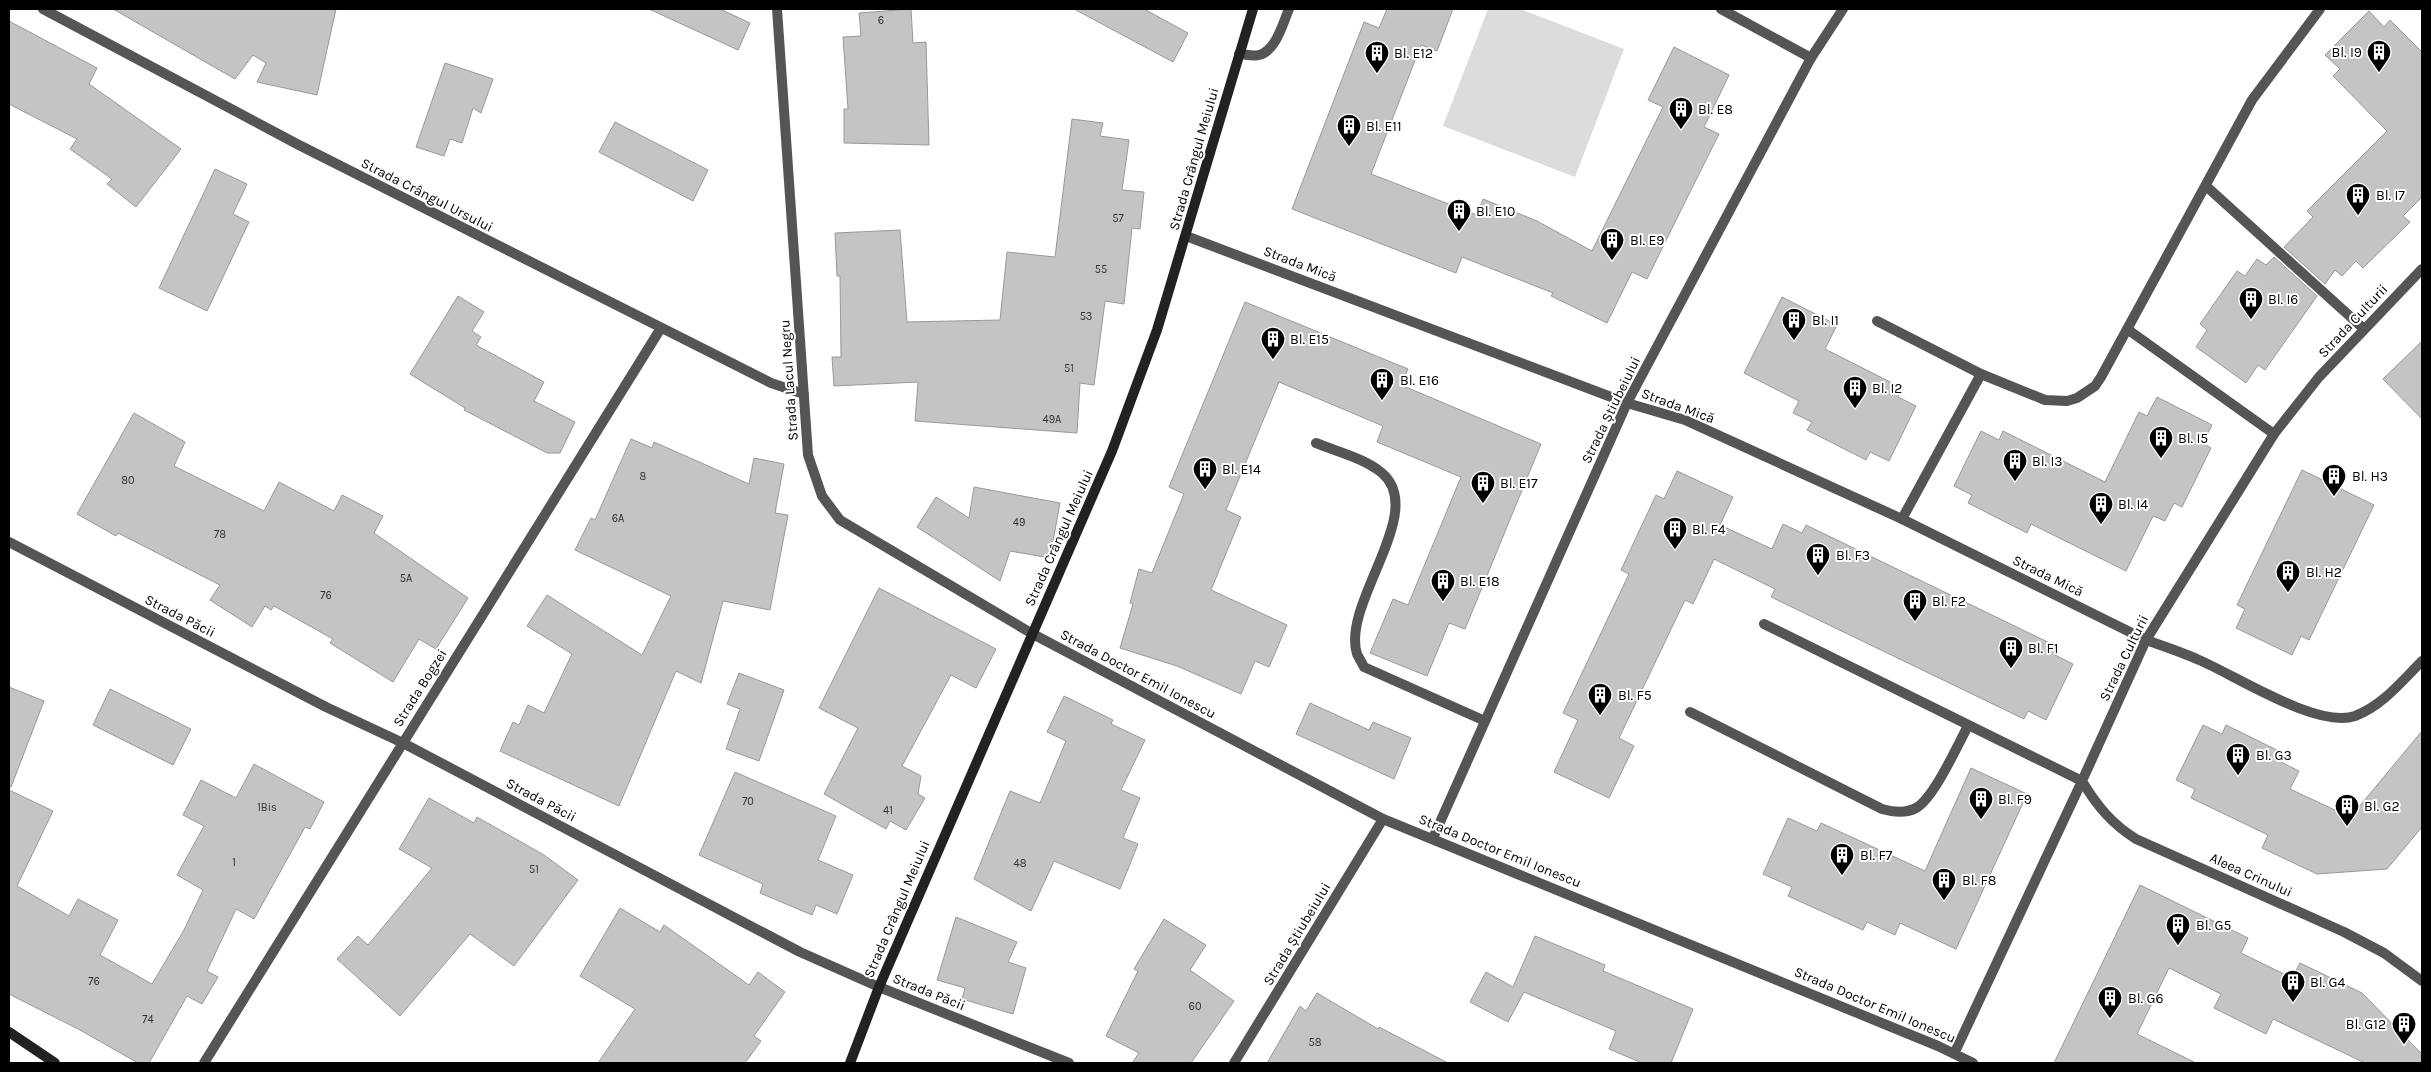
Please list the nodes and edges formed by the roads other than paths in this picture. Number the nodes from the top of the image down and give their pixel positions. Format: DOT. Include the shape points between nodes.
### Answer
graph roads {
  1 [pos="43,9"];
  2 [pos="777,9"];
  3 [pos="1253,9"];
  4 [pos="1289,9"];
  5 [pos="1721,9"];
  6 [pos="1843,9"];
  7 [pos="2320,9"];
  8 [pos="1239,54"];
  9 [pos="1811,58"];
  10 [pos="2206,186"];
  11 [pos="1186,236"];
  12 [pos="2422,269"];
  13 [pos="1877,321"];
  14 [pos="661,328"];
  15 [pos="2364,329"];
  16 [pos="2126,330"];
  17 [pos="1981,374"];
  18 [pos="804,394"];
  19 [pos="1627,402"];
  20 [pos="2274,434"];
  21 [pos="1316,444"];
  22 [pos="1902,520"];
  23 [pos="9,542"];
  24 [pos="1764,624"];
  25 [pos="1031,633"];
  26 [pos="2146,640"];
  27 [pos="2422,661"];
  28 [pos="1690,712"];
  29 [pos="1485,721"];
  30 [pos="1968,726"];
  31 [pos="403,743"];
  32 [pos="2082,781"];
  33 [pos="1383,819"];
  34 [pos="1433,838"];
  35 [pos="2422,981"];
  36 [pos="879,987"];
  37 [pos="9,1032"];
  38 [pos="1954,1054"];
  39 [pos="55,1063"];
  40 [pos="204,1063"];
  41 [pos="850,1063"];
  42 [pos="1069,1063"];
  43 [pos="1234,1063"];
  44 [pos="1974,1063"];
  1 -- 14 [label="street, Strada Crângul Ursului" via="297,144"];
  2 -- 18 [label="street, Strada Lacul Negru"];
  3 -- 8 [label="street, Strada Crângul Meiului"];
  4 -- 8 [label="street" via="1268,50 1257,56"];
  5 -- 9 [label="street"];
  6 -- 9 [label="street, Strada Știubeiului"];
  7 -- 10 [label="street" via="2252,100"];
  8 -- 11 [label="street, Strada Crângul Meiului"];
  9 -- 19 [label="street, Strada Știubeiului"];
  10 -- 15 [label="street"];
  10 -- 16 [label="street"];
  11 -- 19 [label="street, Strada Mică"];
  11 -- 25 [label="street, Strada Crângul Meiului" via="1157,330 1112,451"];
  12 -- 15 [label="street, Strada Culturii"];
  13 -- 17 [label="street"];
  14 -- 18 [label="street, Strada Crângul Ursului" via="771,384"];
  14 -- 31 [label="street, Strada Bogzei"];
  15 -- 20 [label="street, Strada Culturii" via="2319,377"];
  16 -- 17 [label="street" via="2095,386 2077,398 2045,400"];
  16 -- 20 [label="street"];
  17 -- 22 [label="street"];
  18 -- 25 [label="street, Strada Lacul Negru" via="808,455 822,496 840,520"];
  19 -- 22 [label="street, Strada Mică" via="1685,420"];
  19 -- 29 [label="street, Strada Știubeiului"];
  20 -- 26 [label="street, Strada Culturii"];
  21 -- 29 [label="street" via="1363,461 1383,474 1394,489 1397,511 1359,616 1357,653 1364,667"];
  22 -- 26 [label="street, Strada Mică"];
  23 -- 31 [label="street, Strada Păcii" via="318,703"];
  24 -- 30 [label="street"];
  25 -- 33 [label="street, Strada Doctor Emil Ionescu"];
  25 -- 36 [label="street, Strada Crângul Meiului"];
  26 -- 27 [label="street, Strada Mică" via="2200,660 2265,693 2323,717 2353,716 2380,704"];
  26 -- 32 [label="street, Strada Culturii"];
  28 -- 30 [label="street" via="1882,809 1900,812 1909,811 1924,801"];
  29 -- 34 [label="street, Strada Știubeiului"];
  30 -- 32 [label="street"];
  31 -- 36 [label="street, Strada Păcii" via="800,952"];
  31 -- 40 [label="street, Strada Bogzei"];
  32 -- 35 [label="street, Aleea Crinului" via="2094,801 2117,827 2136,839 2344,932 2384,953"];
  32 -- 38 [label="street, Strada Culturii"];
  33 -- 34 [label="street, Strada Doctor Emil Ionescu"];
  33 -- 43 [label="street, Strada Știubeiului"];
  34 -- 38 [label="street, Strada Doctor Emil Ionescu"];
  36 -- 41 [label="street, Strada Crângul Meiului"];
  36 -- 42 [label="street, Strada Păcii"];
  37 -- 39 [label="street"];
  38 -- 44 [label="street, Strada Doctor Emil Ionescu"];
}
